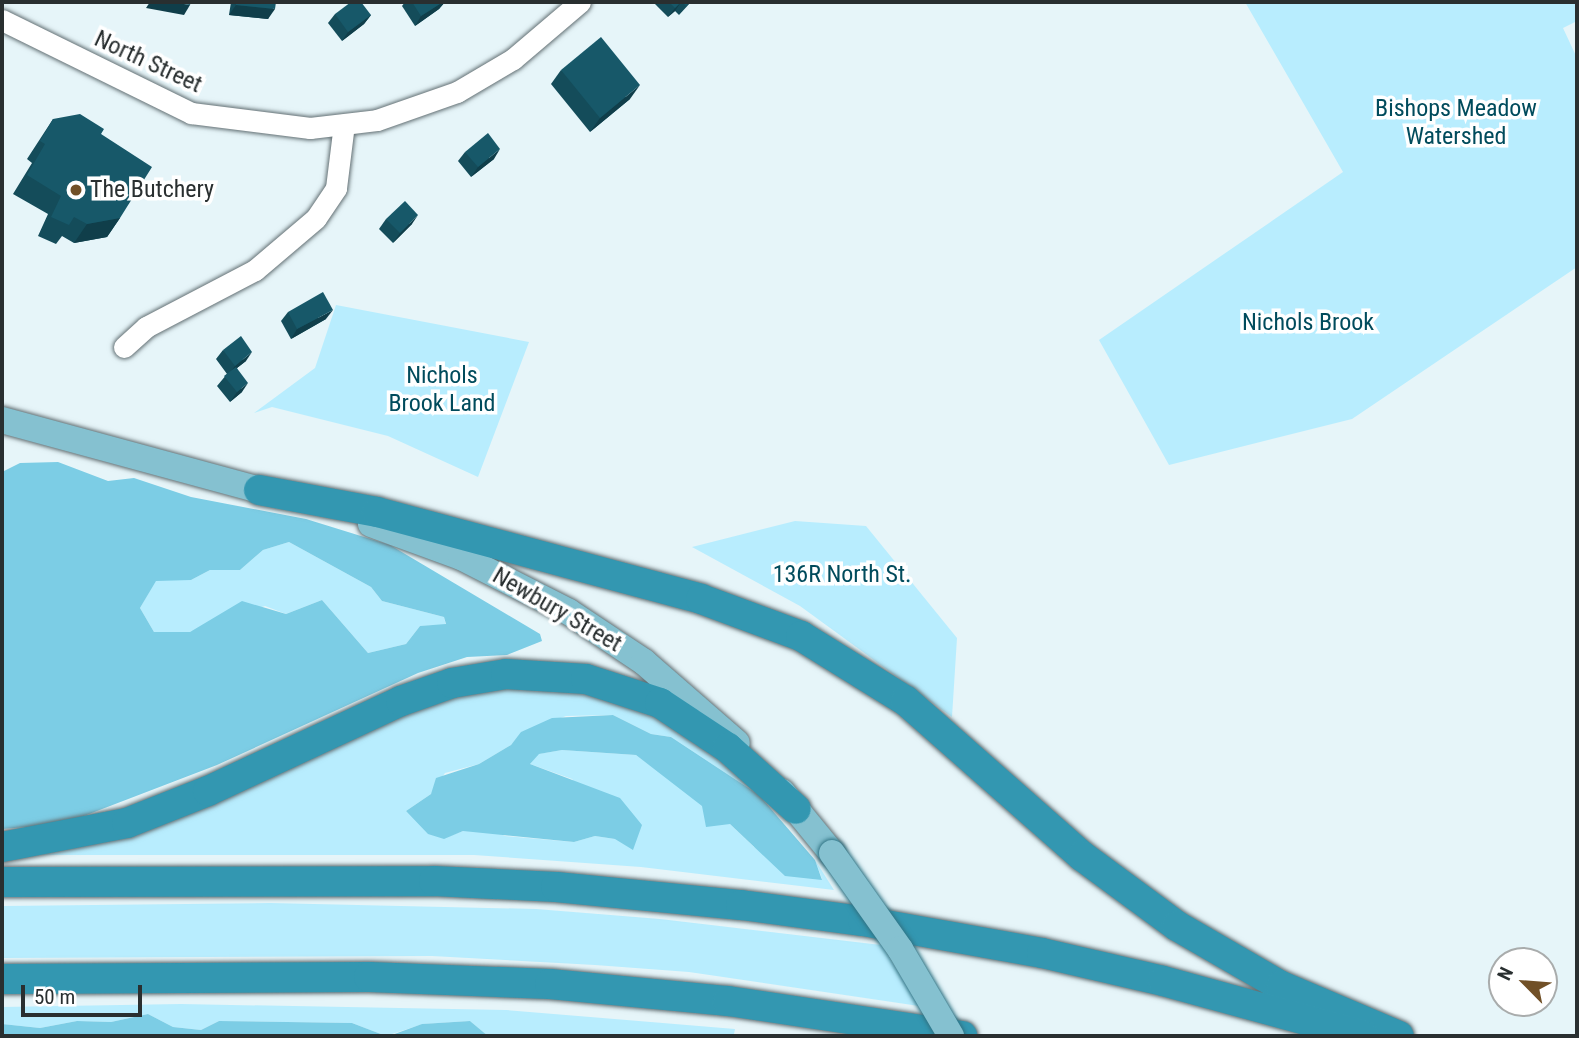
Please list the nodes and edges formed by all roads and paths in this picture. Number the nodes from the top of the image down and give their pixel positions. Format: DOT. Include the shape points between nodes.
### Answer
graph roads {
  1 [pos="580,2"];
  2 [pos="2,20"];
  3 [pos="344,124"];
  4 [pos="124,347"];
  5 [pos="2,420"];
  6 [pos="2,429"];
  7 [pos="59,438"];
  8 [pos="259,490"];
  9 [pos="796,808"];
  10 [pos="2,847"];
  11 [pos="2,882"];
  12 [pos="2,979"];
  13 [pos="951,1036"];
  14 [pos="962,1036"];
  15 [pos="1364,1036"];
  16 [pos="1399,1036"];
  1 -- 3 [label="street, North Street" via="513,59 457,92 412,111"];
  2 -- 3 [label="street, North Street" via="191,113 274,126"];
  3 -- 4 [label="street" via="336,188 316,218 255,270 146,327"];
  5 -- 7 [label="main road, Newbury Street"];
  6 -- 7 [label="main road"];
  7 -- 8 [label="main road, Newbury Street"];
  8 -- 9 [label="main road, Newbury Street" via="431,544 569,612 691,701"];
  8 -- 16 [label="highway" via="377,512 688,595 801,636 906,701 1091,863 1177,926 1281,986"];
  9 -- 10 [label="highway" via="728,748 660,703 586,679 506,674 452,683 401,701 208,791 127,823"];
  9 -- 13 [label="main road, Newbury Street, bridge" via="900,949"];
  11 -- 15 [label="highway" via="421,881 716,902 863,921 1042,953"];
  12 -- 14 [label="highway" via="369,977 550,984 740,1002"];
}
